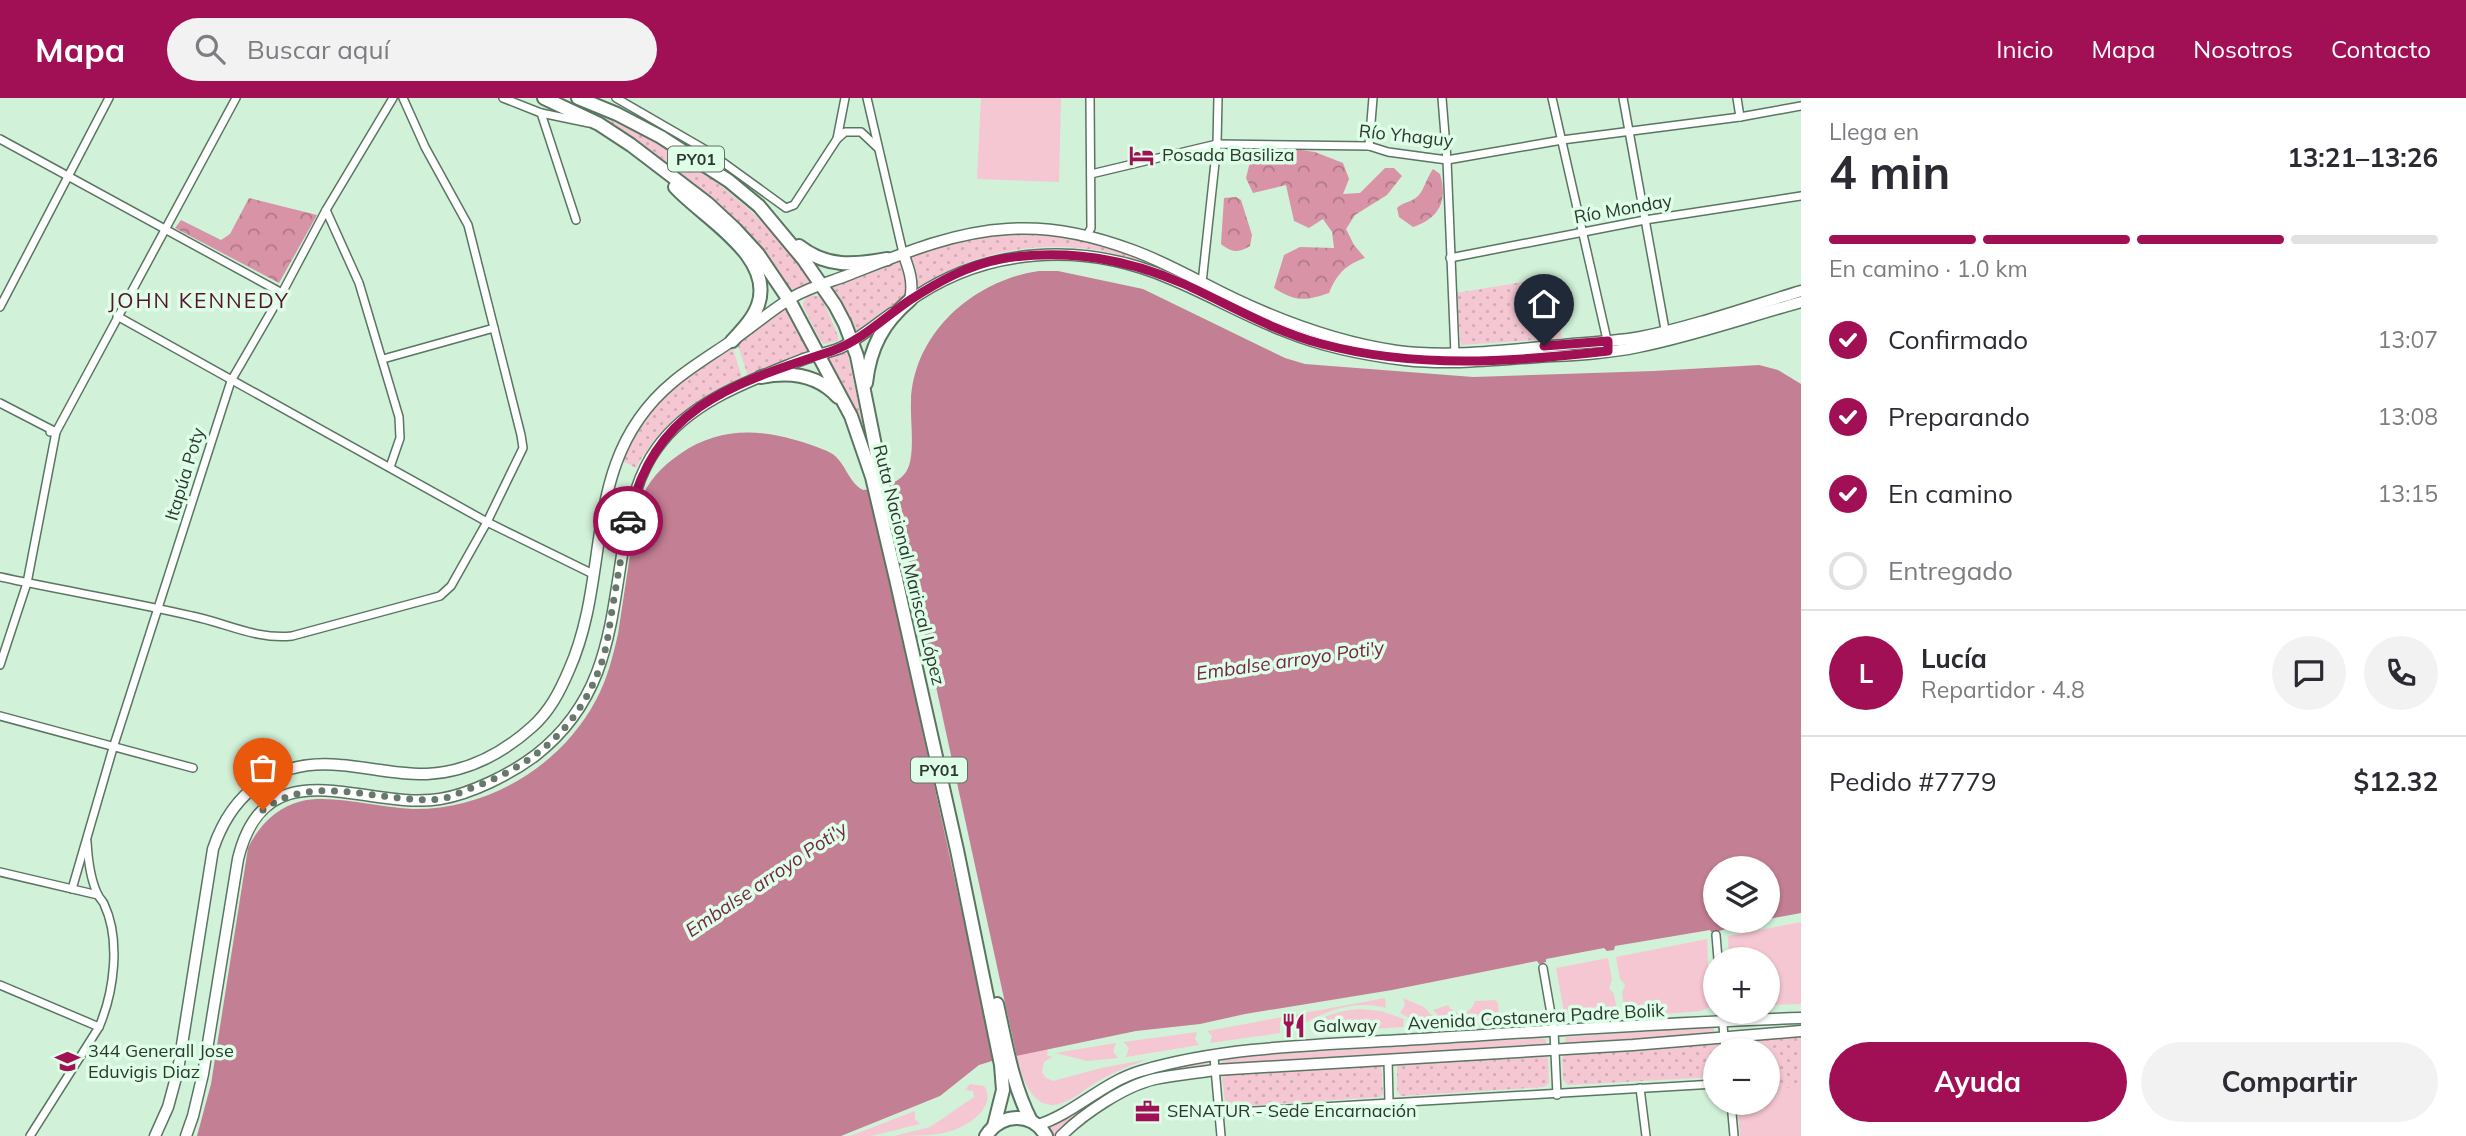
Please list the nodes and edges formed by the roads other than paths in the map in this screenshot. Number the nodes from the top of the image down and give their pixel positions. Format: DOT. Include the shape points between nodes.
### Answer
graph roads {
  1 [pos="109,98"];
  2 [pos="236,98"];
  3 [pos="393,98"];
  4 [pos="403,98"];
  5 [pos="503,98"];
  6 [pos="544,98"];
  7 [pos="578,98"];
  8 [pos="616,98"];
  9 [pos="845,98"];
  10 [pos="867,98"];
  11 [pos="1090,98"];
  12 [pos="1218,98"];
  13 [pos="1373,98"];
  14 [pos="1442,98"];
  15 [pos="1552,98"];
  16 [pos="1623,98"];
  17 [pos="1737,98"];
  18 [pos="1801,106"];
  19 [pos="541,113"];
  20 [pos="1740,117"];
  21 [pos="599,124"];
  22 [pos="1630,132"];
  23 [pos="0,139"];
  24 [pos="837,139"];
  25 [pos="1562,140"];
  26 [pos="1217,144"];
  27 [pos="1369,146"];
  28 [pos="878,148"];
  29 [pos="1447,160"];
  30 [pos="666,172"];
  31 [pos="1091,174"];
  32 [pos="69,178"];
  33 [pos="1801,196"];
  34 [pos="326,210"];
  35 [pos="576,220"];
  36 [pos="1645,220"];
  37 [pos="165,229"];
  38 [pos="1581,232"];
  39 [pos="785,235"];
  40 [pos="1087,235"];
  41 [pos="903,253"];
  42 [pos="1450,258"];
  43 [pos="887,259"];
  44 [pos="1202,283"];
  45 [pos="822,285"];
  46 [pos="1801,291"];
  47 [pos="282,293"];
  48 [pos="789,299"];
  49 [pos="910,300"];
  50 [pos="1801,302"];
  51 [pos="0,307"];
  52 [pos="117,316"];
  53 [pos="494,328"];
  54 [pos="1666,335"];
  55 [pos="733,341"];
  56 [pos="852,341"];
  57 [pos="1608,346"];
  58 [pos="820,354"];
  59 [pos="1455,354"];
  60 [pos="383,359"];
  61 [pos="761,377"];
  62 [pos="231,381"];
  63 [pos="865,396"];
  64 [pos="0,402"];
  65 [pos="851,416"];
  66 [pos="53,432"];
  67 [pos="390,467"];
  68 [pos="876,476"];
  69 [pos="487,522"];
  70 [pos="593,574"];
  71 [pos="0,578"];
  72 [pos="27,583"];
  73 [pos="159,608"];
  74 [pos="0,665"];
  75 [pos="0,716"];
  76 [pos="113,748"];
  77 [pos="193,768"];
  78 [pos="87,835"];
  79 [pos="0,872"];
  80 [pos="72,889"];
  81 [pos="98,895"];
  82 [pos="1716,935"];
  83 [pos="1717,947"];
  84 [pos="1543,968"];
  85 [pos="0,985"];
  86 [pos="1780,1017"];
  87 [pos="1703,1018"];
  88 [pos="1801,1018"];
  89 [pos="1723,1024"];
  90 [pos="99,1027"];
  91 [pos="1554,1031"];
  92 [pos="1801,1031"];
  93 [pos="1724,1037"];
  94 [pos="1555,1049"];
  95 [pos="1214,1057"];
  96 [pos="1388,1059"];
  97 [pos="1006,1064"];
  98 [pos="1215,1070"];
  99 [pos="1703,1085"];
  100 [pos="1640,1088"];
  101 [pos="1557,1095"];
  102 [pos="1389,1102"];
  103 [pos="1219,1113"];
  104 [pos="1732,1115"];
  105 [pos="1038,1127"];
  106 [pos="990,1131"];
  107 [pos="30,1136"];
  108 [pos="155,1136"];
  109 [pos="186,1136"];
  110 [pos="1061,1136"];
  111 [pos="1221,1136"];
  112 [pos="1646,1136"];
  113 [pos="1734,1136"];
  1 -- 32 [label="street"];
  2 -- 37 [label="street"];
  3 -- 34 [label="street, Itapúa Poty"];
  4 -- 53 [label="street" via="468,225"];
  5 -- 19 [label="street"];
  6 -- 21 [label="highway, Ruta Nacional Mariscal López / PY01"];
  7 -- 39 [label="highway, Ruta Nacional Mariscal López / PY01" via="683,150 759,206"];
  8 -- 24 [label="street" via="706,150 789,208"];
  9 -- 24 [label="street"];
  10 -- 28 [label="street"];
  11 -- 31 [label="street"];
  12 -- 26 [label="street"];
  13 -- 27 [label="street"];
  14 -- 29 [label="street"];
  15 -- 25 [label="street"];
  16 -- 22 [label="street"];
  17 -- 20 [label="street"];
  18 -- 20 [label="street, Río Yhaguy"];
  19 -- 21 [label="street"];
  19 -- 35 [label="street"];
  20 -- 22 [label="street, Río Yhaguy"];
  21 -- 30 [label="highway, Ruta Nacional Mariscal López / PY01"];
  22 -- 25 [label="street, Río Yhaguy"];
  22 -- 36 [label="street"];
  23 -- 32 [label="street"];
  24 -- 28 [label="street" via="845,132 861,132"];
  25 -- 29 [label="street, Río Yhaguy"];
  25 -- 38 [label="street"];
  26 -- 27 [label="street, Río Yhaguy"];
  26 -- 31 [label="street, Río Yhaguy"];
  26 -- 44 [label="street"];
  27 -- 29 [label="street, Río Yhaguy"];
  28 -- 41 [label="street"];
  29 -- 42 [label="street"];
  30 -- 48 [label="highway, Ruta Nacional Mariscal López / PY01" via="735,229"];
  30 -- 55 [label="highway" via="677,190 755,265 761,286 758,304"];
  31 -- 40 [label="street" via="1091,228"];
  32 -- 37 [label="street"];
  32 -- 51 [label="street"];
  33 -- 36 [label="street, Río Monday"];
  34 -- 47 [label="street, Itapúa Poty"];
  34 -- 60 [label="street" via="359,283"];
  36 -- 38 [label="street, Río Monday"];
  36 -- 54 [label="street"];
  37 -- 47 [label="street"];
  37 -- 52 [label="street"];
  38 -- 42 [label="street, Río Monday"];
  38 -- 57 [label="street"];
  39 -- 43 [label="highway" via="810,255 831,263 856,265"];
  39 -- 45 [label="highway, Ruta Nacional Mariscal López / PY01"];
  40 -- 41 [label="main road" via="1002,229"];
  40 -- 44 [label="main road" via="1131,249"];
  41 -- 43 [label="main road"];
  41 -- 49 [label="main road" via="911,275"];
  42 -- 59 [label="street"];
  43 -- 45 [label="main road"];
  44 -- 59 [label="main road" via="1268,314 1339,339 1394,350"];
  45 -- 48 [label="main road"];
  45 -- 56 [label="highway, Ruta Nacional Mariscal López / PY01"];
  46 -- 54 [label="main road"];
  47 -- 62 [label="street, Itapúa Poty"];
  48 -- 55 [label="main road"];
  48 -- 58 [label="highway, Ruta Nacional Mariscal López / PY01"];
  49 -- 56 [label="main road"];
  49 -- 57 [label="main road" via="979,265 1062,253 1139,266 1289,333 1361,353 1456,363"];
  49 -- 63 [label="highway" via="879,334"];
  50 -- 54 [label="main road"];
  52 -- 62 [label="street"];
  52 -- 66 [label="street"];
  53 -- 60 [label="street"];
  53 -- 69 [label="street" via="523,448"];
  54 -- 57 [label="main road"];
  55 -- 70 [label="main road" via="670,384 628,436 608,488"];
  56 -- 58 [label="main road"];
  56 -- 63 [label="highway, Ruta Nacional Mariscal López / PY01"];
  57 -- 59 [label="main road"];
  58 -- 61 [label="main road"];
  58 -- 65 [label="highway, Ruta Nacional Mariscal López / PY01"];
  60 -- 67 [label="street" via="399,417 400,438"];
  61 -- 65 [label="highway" via="792,373 814,379 832,391"];
  61 -- 109 [label="main road" via="702,405 678,423 656,449 632,504 600,668 588,696 554,740 515,770 453,796 425,800 302,791 274,802 253,820 238,859 203,1074"];
  62 -- 67 [label="street"];
  62 -- 73 [label="street, Itapúa Poty"];
  63 -- 68 [label="highway, Ruta Nacional Mariscal López / PY01"];
  64 -- 66 [label="street"];
  65 -- 68 [label="highway, Ruta Nacional Mariscal López / PY01"];
  66 -- 72 [label="street"];
  67 -- 69 [label="street"];
  68 -- 97 [label="highway, Ruta Nacional Mariscal López / PY01"];
  69 -- 70 [label="street"];
  69 -- 73 [label="street" via="451,586 440,596 292,636 254,634"];
  70 -- 108 [label="main road" via="584,627 558,696 528,731 492,756 462,769 421,774 311,764 284,770 242,797 220,828 213,849 178,1070 169,1107"];
  71 -- 72 [label="street"];
  72 -- 73 [label="street"];
  72 -- 74 [label="street"];
  73 -- 76 [label="street, Itapúa Poty"];
  75 -- 76 [label="street"];
  76 -- 77 [label="street"];
  76 -- 78 [label="street, Itapúa Poty"];
  78 -- 80 [label="street, Itapúa Poty"];
  78 -- 81 [label="street" via="88,864"];
  79 -- 80 [label="street"];
  80 -- 81 [label="street"];
  81 -- 90 [label="street" via="105,905 114,944 112,986"];
  82 -- 83 [label="street"];
  84 -- 91 [label="street"];
  85 -- 90 [label="street"];
  86 -- 88 [label="main road, Avenida Costanera Padre Bolik"];
  87 -- 91 [label="main road, Avenida Costanera Padre Bolik"];
  89 -- 93 [label="street"];
  90 -- 107 [label="street"];
  91 -- 94 [label="street"];
  91 -- 95 [label="main road, Avenida Costanera Padre Bolik" via="1307,1046"];
  92 -- 93 [label="main road, Avenida Costanera Padre Bolik"];
  93 -- 94 [label="main road, Avenida Costanera Padre Bolik"];
  94 -- 96 [label="main road, Avenida Costanera Padre Bolik"];
  94 -- 101 [label="street"];
  95 -- 98 [label="street"];
  95 -- 105 [label="main road, Avenida Costanera Padre Bolik" via="1131,1074"];
  96 -- 98 [label="main road, Avenida Costanera Padre Bolik"];
  96 -- 102 [label="street"];
  97 -- 105 [label="highway, Ruta Nacional Mariscal López / PY01" via="1020,1101"];
  97 -- 106 [label="highway, Ruta Nacional Mariscal López / PY01"];
  98 -- 103 [label="street"];
  98 -- 110 [label="main road, Avenida Costanera Padre Bolik" via="1140,1083 1084,1116"];
  99 -- 100 [label="street"];
  100 -- 101 [label="street"];
  100 -- 112 [label="street"];
  101 -- 102 [label="street"];
  102 -- 103 [label="street"];
  103 -- 111 [label="street"];
  104 -- 113 [label="street"];
  105 -- 106 [label="highway, Ruta Nacional Mariscal López / PY01" via="1012,1118"];
}
